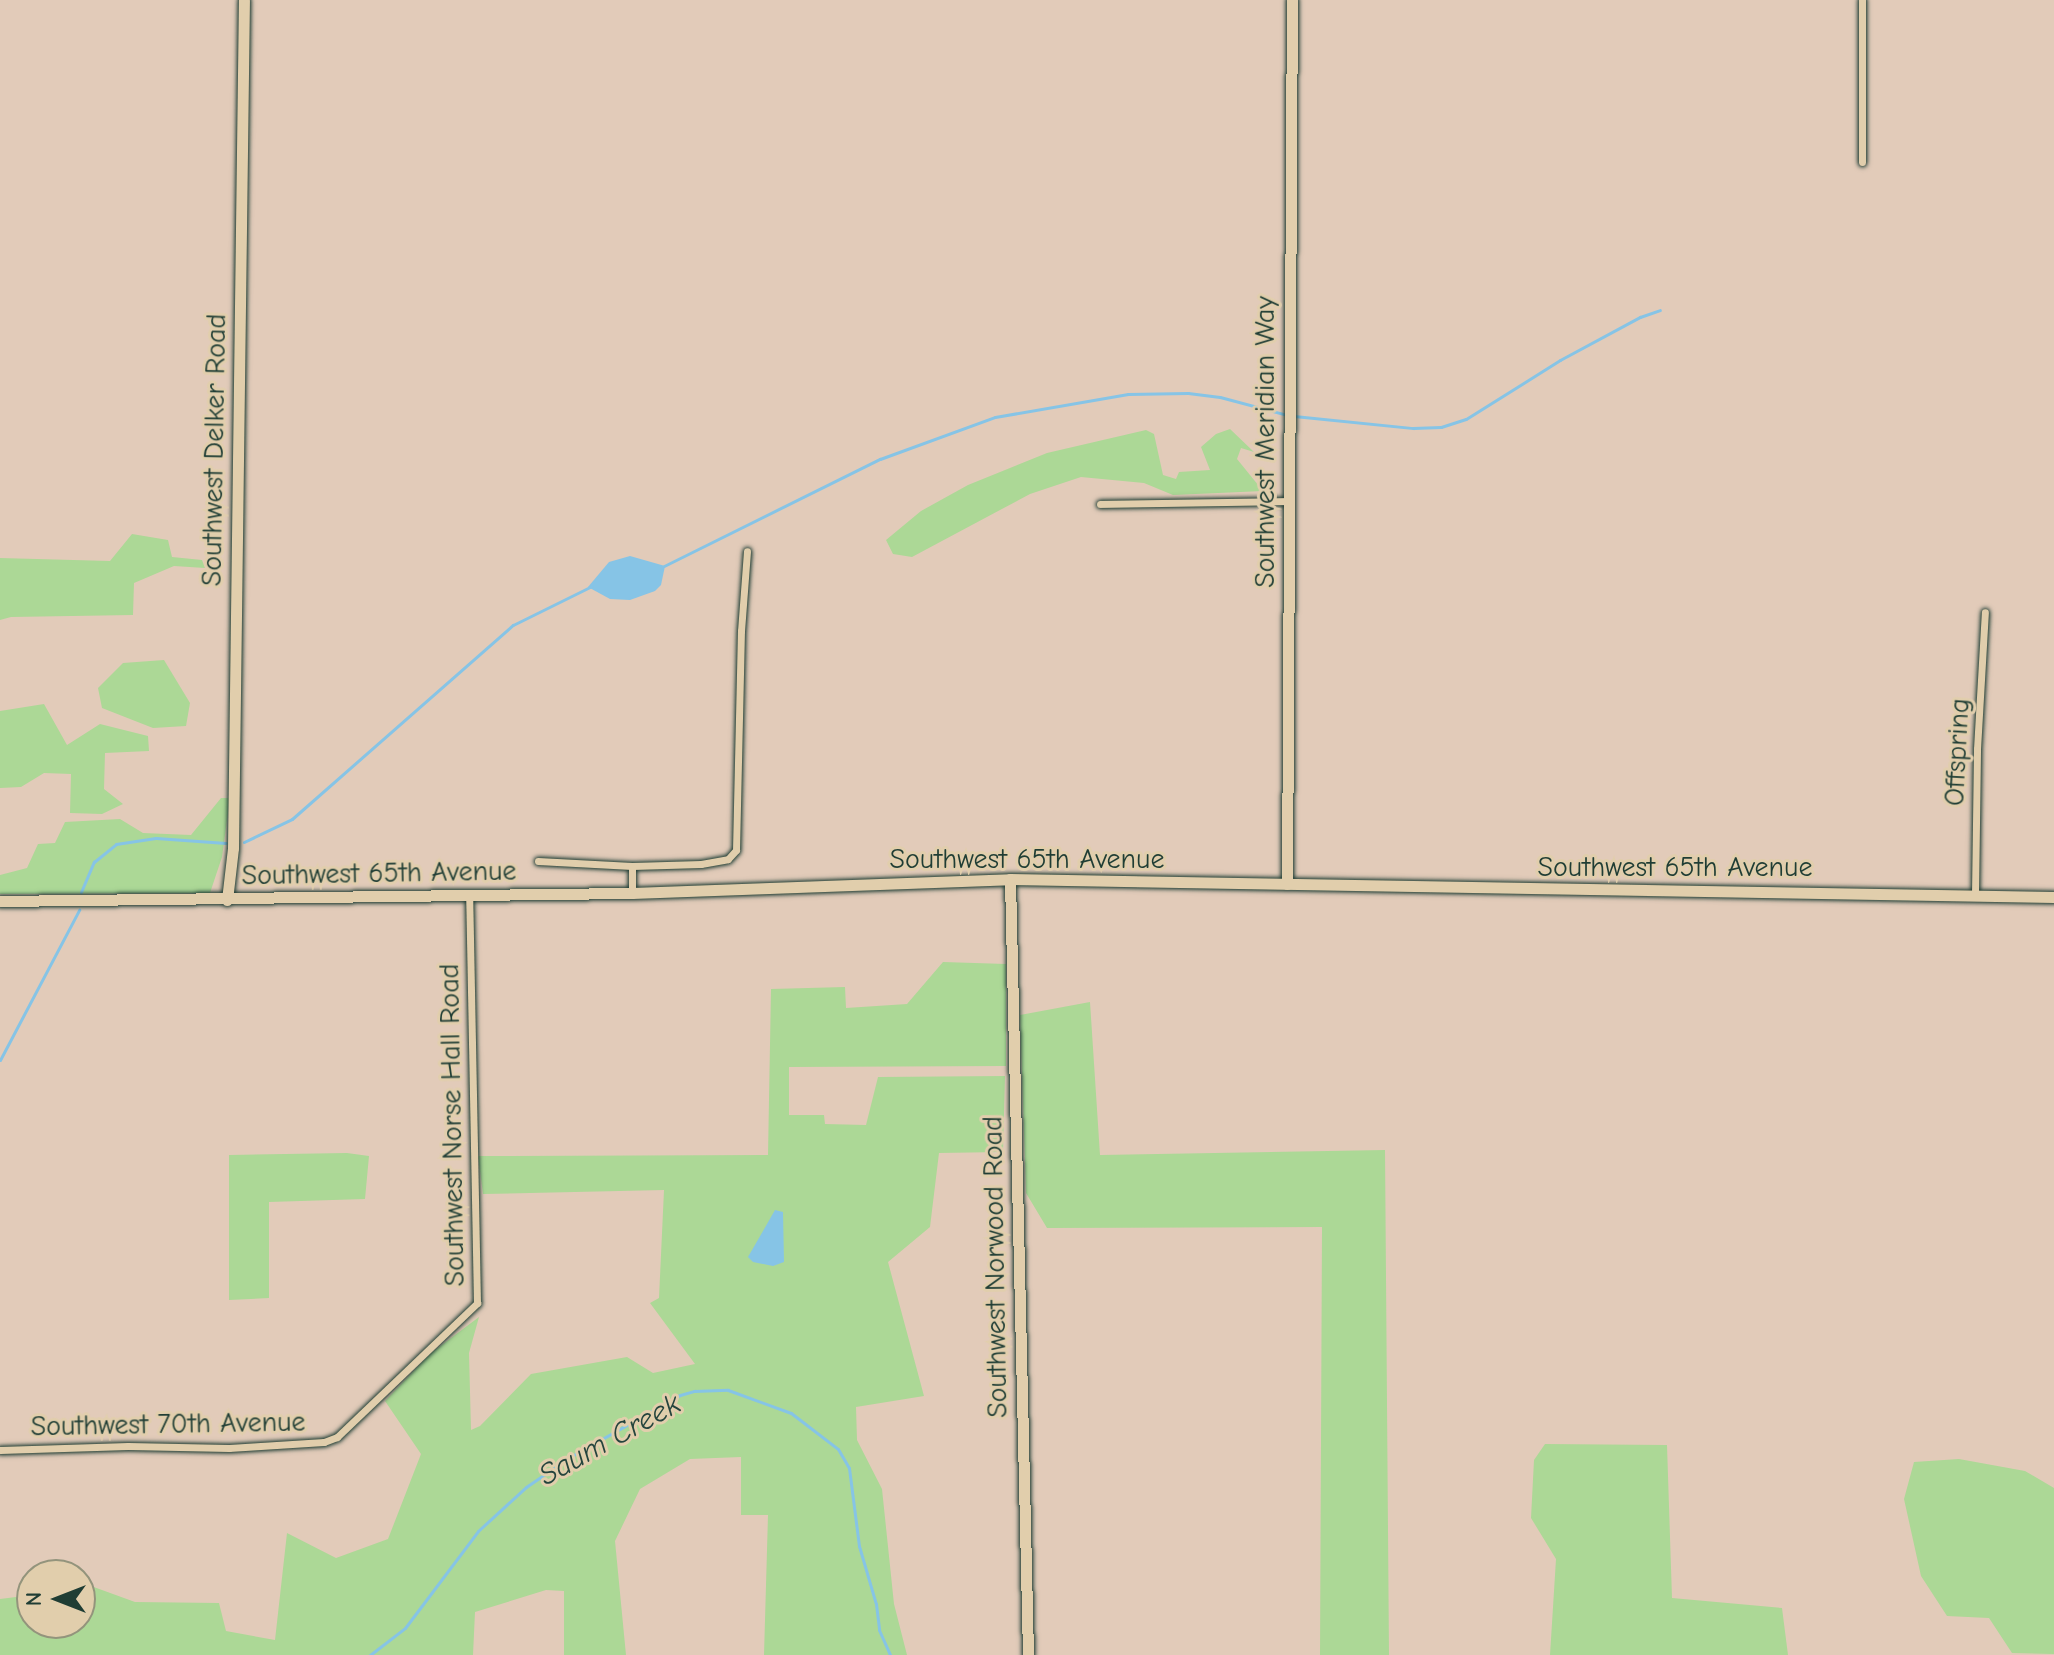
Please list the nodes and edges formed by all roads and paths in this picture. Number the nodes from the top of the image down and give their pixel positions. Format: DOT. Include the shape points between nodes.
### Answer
graph roads {
  1 [pos="244,0"];
  2 [pos="1292,0"];
  3 [pos="1862,0"];
  4 [pos="1862,162"];
  5 [pos="1288,501"];
  6 [pos="1100,504"];
  7 [pos="747,551"];
  8 [pos="1985,612"];
  9 [pos="538,861"];
  10 [pos="632,866"];
  11 [pos="1010,879"];
  12 [pos="1287,884"];
  13 [pos="632,893"];
  14 [pos="1975,895"];
  15 [pos="469,896"];
  16 [pos="2054,897"];
  17 [pos="227,900"];
  18 [pos="0,901"];
  19 [pos="337,1437"];
  20 [pos="0,1450"];
  21 [pos="1028,1655"];
  1 -- 17 [label="street, Southwest Delker Road" via="234,832"];
  2 -- 5 [label="street, Southwest Meridian Way"];
  3 -- 4 [label="street"];
  5 -- 6 [label="street"];
  5 -- 12 [label="street, Southwest Meridian Way"];
  7 -- 10 [label="street" via="736,850 718,862"];
  8 -- 14 [label="street, Offspring"];
  9 -- 10 [label="street"];
  10 -- 13 [label="street"];
  11 -- 12 [label="street, Southwest 65th Avenue"];
  11 -- 13 [label="street, Southwest 65th Avenue"];
  11 -- 21 [label="street, Southwest Norwood Road"];
  12 -- 14 [label="street, Southwest 65th Avenue"];
  13 -- 15 [label="street, Southwest 65th Avenue"];
  14 -- 16 [label="street, Southwest 65th Avenue"];
  15 -- 17 [label="street, Southwest 65th Avenue"];
  15 -- 19 [label="street, Southwest Norse Hall Road" via="477,1303"];
  17 -- 18 [label="street, Southwest 65th Avenue"];
  19 -- 20 [label="street, Southwest 70th Avenue" via="229,1448"];
}
